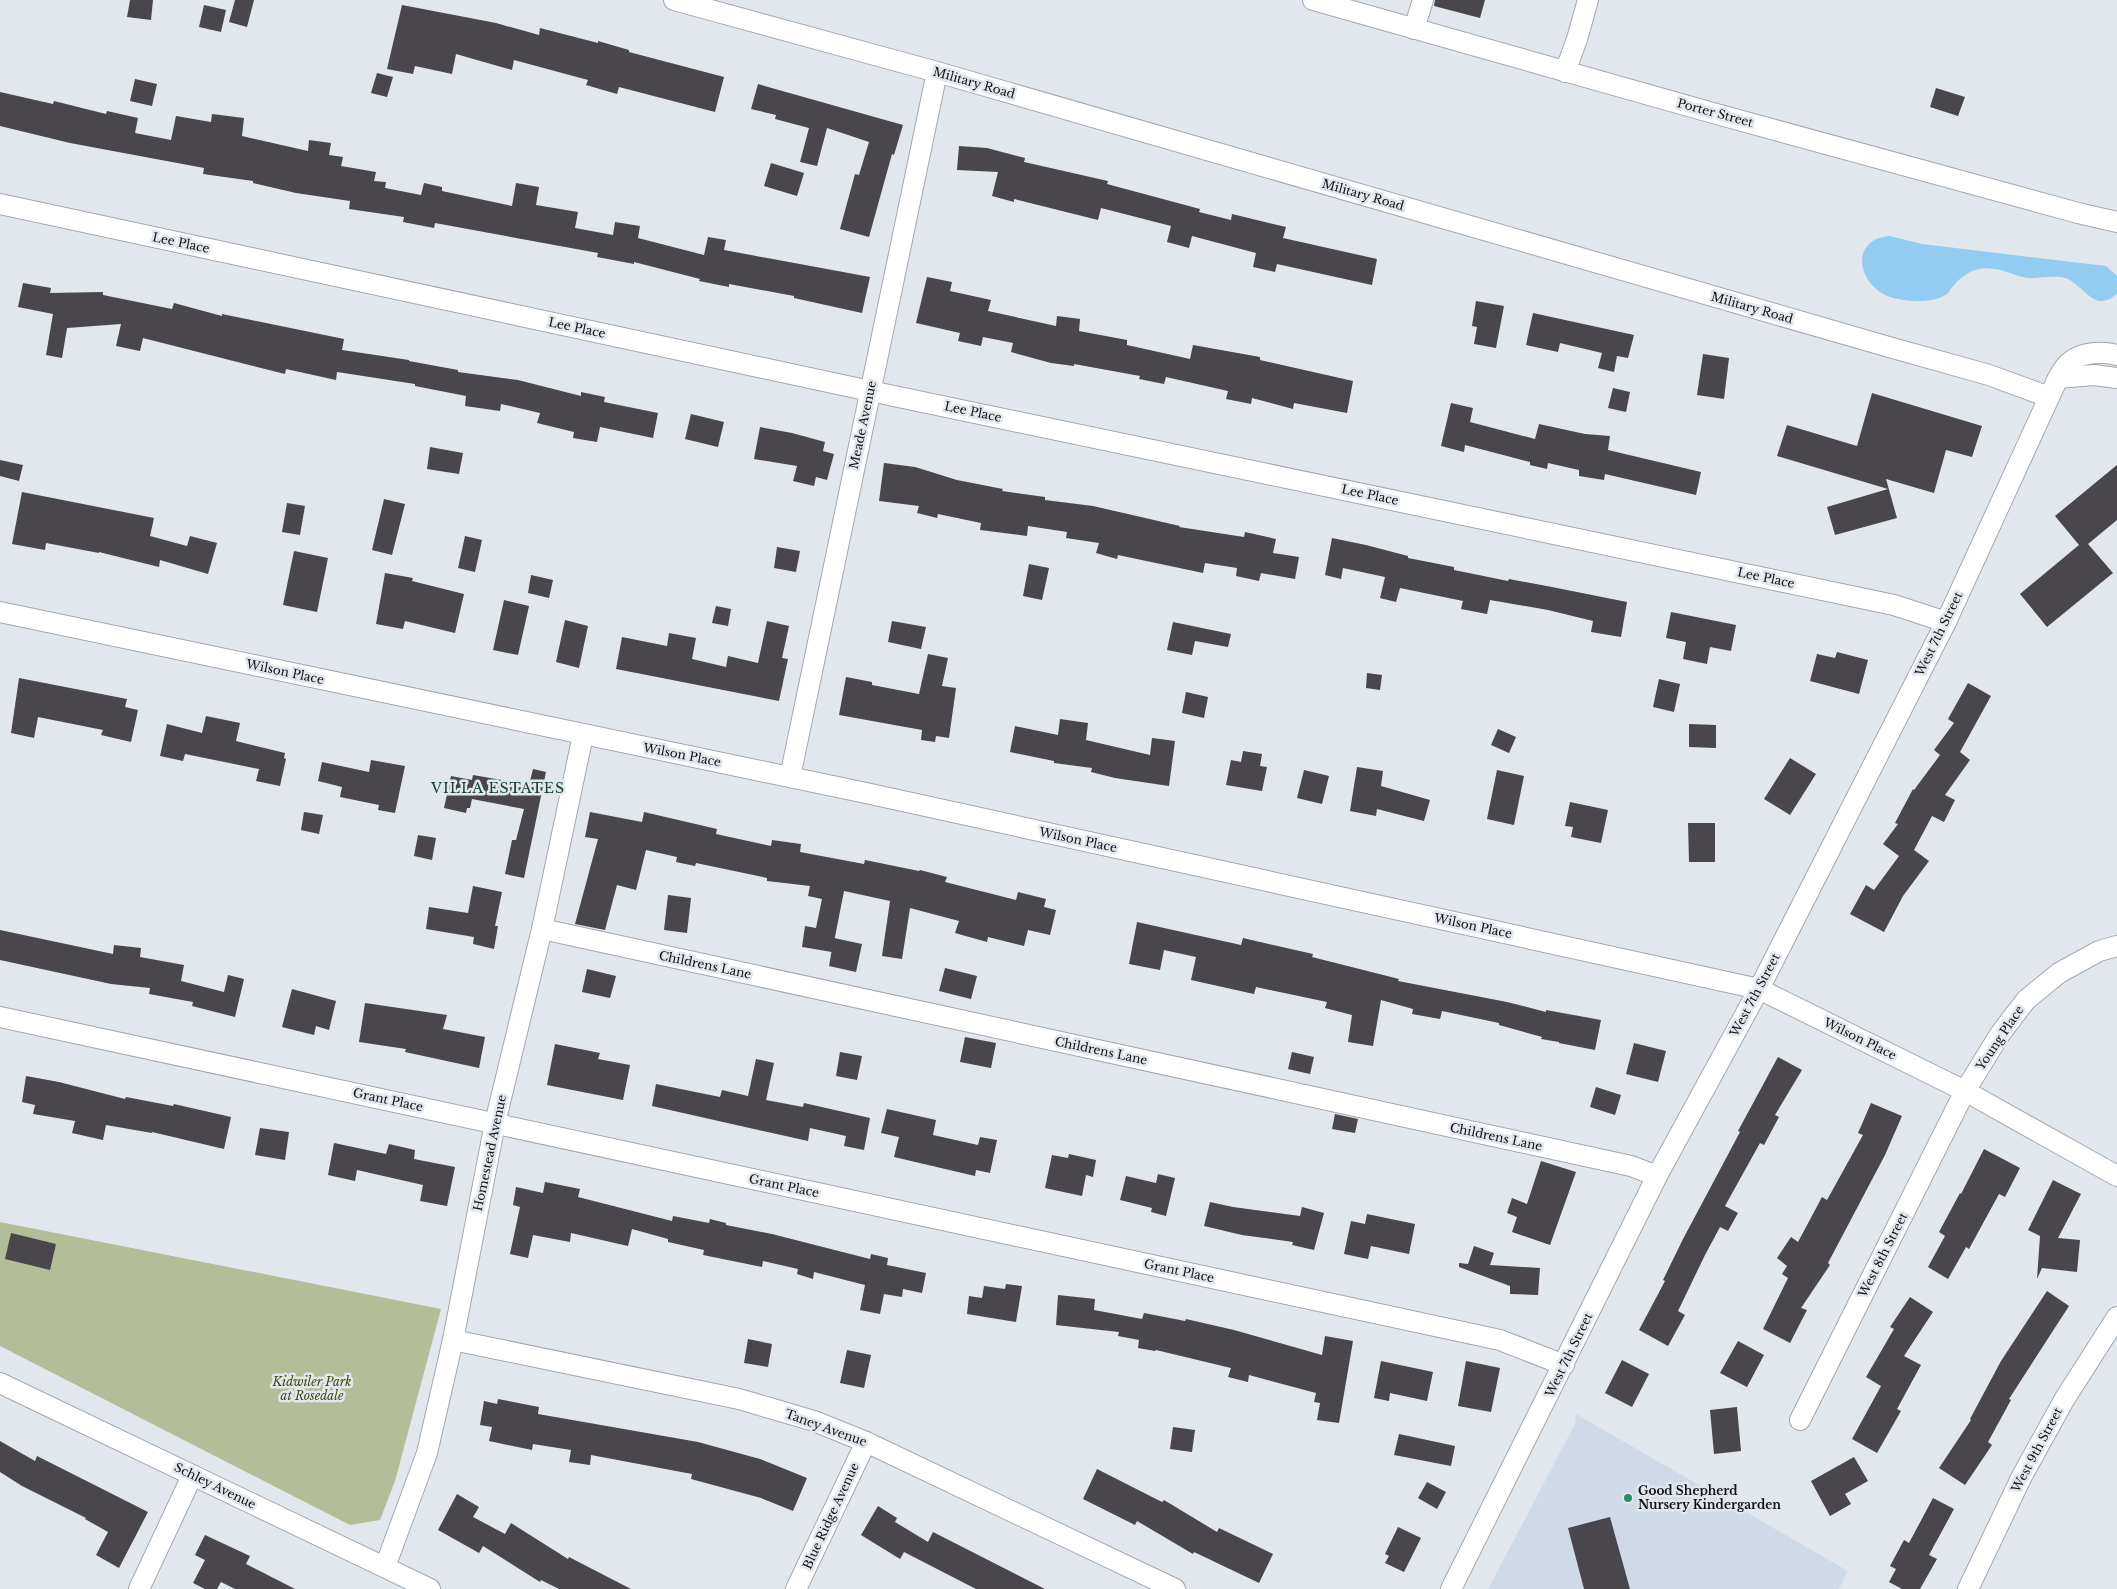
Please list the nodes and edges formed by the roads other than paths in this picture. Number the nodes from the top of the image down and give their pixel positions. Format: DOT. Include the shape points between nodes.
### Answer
graph roads {
  1 [pos="674,0"];
  2 [pos="1313,0"];
  3 [pos="1423,0"];
  4 [pos="1588,0"];
  5 [pos="1414,29"];
  6 [pos="937,72"];
  7 [pos="1565,72"];
  8 [pos="0,204"];
  9 [pos="2117,222"];
  10 [pos="2117,355"];
  11 [pos="2058,378"];
  12 [pos="2117,378"];
  13 [pos="870,391"];
  14 [pos="2049,397"];
  15 [pos="0,612"];
  16 [pos="1946,622"];
  17 [pos="583,735"];
  18 [pos="790,777"];
  19 [pos="542,930"];
  20 [pos="2117,946"];
  21 [pos="1759,989"];
  22 [pos="0,1017"];
  23 [pos="1965,1091"];
  24 [pos="495,1123"];
  25 [pos="1657,1176"];
  26 [pos="2117,1176"];
  27 [pos="2117,1317"];
  28 [pos="453,1340"];
  29 [pos="1564,1365"];
  30 [pos="0,1383"];
  31 [pos="1800,1420"];
  32 [pos="866,1442"];
  33 [pos="192,1476"];
  34 [pos="385,1568"];
  35 [pos="139,1589"];
  36 [pos="430,1589"];
  37 [pos="796,1589"];
  38 [pos="1175,1589"];
  39 [pos="1451,1589"];
  40 [pos="1968,1589"];
  1 -- 6 [label="street, Military Road"];
  2 -- 5 [label="street, Porter Street"];
  3 -- 5 [label="street"];
  4 -- 7 [label="street"];
  5 -- 7 [label="street, Porter Street"];
  6 -- 13 [label="street, Meade Avenue"];
  6 -- 14 [label="street, Military Road" via="1989,375"];
  7 -- 9 [label="street, Porter Street"];
  8 -- 13 [label="street, Lee Place"];
  10 -- 11 [label="street, West 7th Street" via="2106,352 2084,355 2069,362"];
  11 -- 12 [label="street" via="2094,375"];
  11 -- 14 [label="street, West 7th Street"];
  13 -- 16 [label="street, Lee Place" via="1894,605"];
  13 -- 18 [label="street, Meade Avenue"];
  14 -- 16 [label="street, West 7th Street"];
  15 -- 17 [label="street, Wilson Place"];
  16 -- 21 [label="street, West 7th Street"];
  17 -- 18 [label="street, Wilson Place"];
  17 -- 19 [label="street, Homestead Avenue"];
  18 -- 21 [label="street, Wilson Place"];
  19 -- 24 [label="street, Homestead Avenue"];
  19 -- 25 [label="street, Childrens Lane" via="1631,1166"];
  20 -- 23 [label="street, Young Place" via="2099,951 2059,973 2026,1000 2000,1034"];
  21 -- 23 [label="street, Wilson Place"];
  21 -- 25 [label="street, West 7th Street"];
  22 -- 24 [label="street, Grant Place"];
  23 -- 26 [label="street, Wilson Place"];
  23 -- 31 [label="street, West 8th Street"];
  24 -- 28 [label="street, Homestead Avenue"];
  24 -- 29 [label="street, Grant Place" via="1500,1340"];
  25 -- 29 [label="street, West 7th Street"];
  27 -- 40 [label="street, West 9th Street" via="2064,1400"];
  28 -- 32 [label="street, Taney Avenue" via="739,1399 814,1421"];
  28 -- 34 [label="street, Homestead Avenue" via="427,1453"];
  29 -- 39 [label="street, West 7th Street"];
  30 -- 33 [label="street, Schley Avenue"];
  32 -- 37 [label="street, Blue Ridge Avenue"];
  32 -- 38 [label="street, Taney Avenue"];
  33 -- 34 [label="street, Schley Avenue"];
  33 -- 35 [label="street"];
  34 -- 36 [label="street, Schley Avenue"];
}
